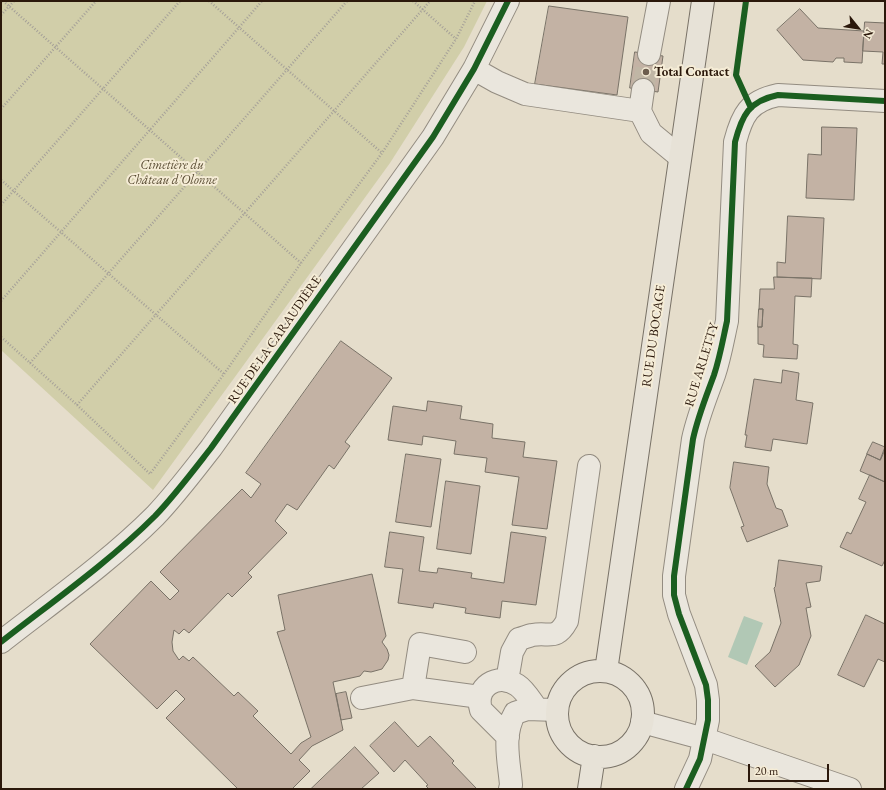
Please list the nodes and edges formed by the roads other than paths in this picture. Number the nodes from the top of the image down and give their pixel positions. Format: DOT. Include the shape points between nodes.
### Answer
graph roads {
  1 [pos="508,1"];
  2 [pos="659,1"];
  3 [pos="703,1"];
  4 [pos="649,54"];
  5 [pos="474,69"];
  6 [pos="885,101"];
  7 [pos="680,157"];
  8 [pos="589,466"];
  9 [pos="1,642"];
  10 [pos="466,652"];
  11 [pos="606,671"];
  12 [pos="507,681"];
  13 [pos="413,688"];
  14 [pos="480,697"];
  15 [pos="362,698"];
  16 [pos="547,709"];
  17 [pos="642,722"];
  18 [pos="508,737"];
  19 [pos="705,739"];
  20 [pos="594,756"];
  21 [pos="510,789"];
  22 [pos="589,789"];
  23 [pos="686,789"];
  24 [pos="850,789"];
  1 -- 5 [label="street, RUE DE LA CARAUDIÈRE"];
  2 -- 4 [label="street"];
  3 -- 7 [label="main road, RUE DU BOCAGE"];
  5 -- 7 [label="street" via="525,94 642,100 651,133"];
  5 -- 9 [label="street, RUE DE LA CARAUDIÈRE" via="433,137 185,483 127,542"];
  6 -- 19 [label="street, RUE ARLETTY" via="778,95 766,97 755,104 744,114 740,124 735,142 727,321 714,374 697,419 674,576 674,595 679,614 706,685 708,720"];
  7 -- 11 [label="main road, RUE DU BOCAGE"];
  8 -- 12 [label="street" via="567,621 562,629 554,634 532,635 519,639 512,652"];
  10 -- 13 [label="street" via="420,644"];
  11 -- 16 [label="main road" via="592,671 579,676 568,684 561,696"];
  11 -- 17 [label="main road" via="620,676 638,695 643,708"];
  12 -- 14 [label="street" via="497,680 486,686"];
  12 -- 16 [label="street" via="517,685"];
  13 -- 14 [label="street"];
  13 -- 15 [label="street"];
  14 -- 18 [label="street" via="481,710"];
  16 -- 18 [label="street" via="527,709 515,713"];
  16 -- 20 [label="main road" via="570,746 581,753"];
  17 -- 19 [label="street"];
  17 -- 20 [label="main road" via="637,734 624,749 607,756"];
  18 -- 21 [label="street"];
  19 -- 23 [label="street, RUE ARLETTY" via="700,759"];
  19 -- 24 [label="street"];
  20 -- 22 [label="main road"];
}
